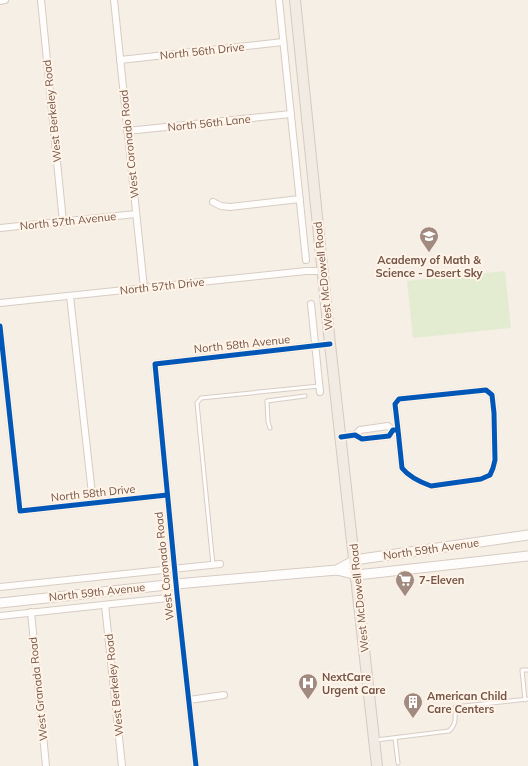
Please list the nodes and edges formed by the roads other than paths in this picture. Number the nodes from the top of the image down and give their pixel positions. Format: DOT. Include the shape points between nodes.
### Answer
graph roads {
  1 [pos="0,0"];
  2 [pos="5,0"];
  3 [pos="41,0"];
  4 [pos="114,0"];
  5 [pos="279,0"];
  6 [pos="295,0"];
  7 [pos="283,42"];
  8 [pos="120,60"];
  9 [pos="291,114"];
  10 [pos="127,131"];
  11 [pos="300,199"];
  12 [pos="213,202"];
  13 [pos="136,214"];
  14 [pos="63,222"];
  15 [pos="0,228"];
  16 [pos="306,260"];
  17 [pos="323,271"];
  18 [pos="144,288"];
  19 [pos="70,296"];
  20 [pos="0,303"];
  21 [pos="311,304"];
  22 [pos="0,326"];
  23 [pos="330,344"];
  24 [pos="315,346"];
  25 [pos="155,364"];
  26 [pos="319,389"];
  27 [pos="305,396"];
  28 [pos="270,428"];
  29 [pos="395,430"];
  30 [pos="355,435"];
  31 [pos="341,437"];
  32 [pos="167,495"];
  33 [pos="93,503"];
  34 [pos="528,535"];
  35 [pos="528,556"];
  36 [pos="355,560"];
  37 [pos="216,565"];
  38 [pos="175,569"];
  39 [pos="337,570"];
  40 [pos="357,575"];
  41 [pos="176,584"];
  42 [pos="0,587"];
  43 [pos="177,597"];
  44 [pos="0,603"];
  45 [pos="105,605"];
  46 [pos="30,612"];
  47 [pos="0,616"];
  48 [pos="528,670"];
  49 [pos="224,695"];
  50 [pos="189,700"];
  51 [pos="526,700"];
  52 [pos="395,738"];
  53 [pos="375,740"];
  54 [pos="398,763"];
  55 [pos="46,766"];
  56 [pos="122,766"];
  57 [pos="196,766"];
  58 [pos="378,766"];
  1 -- 2 [label="street"];
  3 -- 14 [label="street, West Berkeley Road"];
  4 -- 8 [label="street, West Coronado Road"];
  5 -- 7 [label="street, West McDowell Road"];
  6 -- 17 [label="main road, West McDowell Road"];
  7 -- 8 [label="street, North 56th Drive"];
  7 -- 9 [label="street, West McDowell Road"];
  8 -- 10 [label="street, West Coronado Road"];
  9 -- 10 [label="street, North 56th Lane"];
  9 -- 11 [label="street, West McDowell Road"];
  10 -- 13 [label="street, West Coronado Road"];
  11 -- 12 [label="street" via="230,206 221,206"];
  11 -- 16 [label="street, West McDowell Road"];
  13 -- 14 [label="street, North 57th Avenue"];
  13 -- 18 [label="street, West Coronado Road"];
  14 -- 15 [label="street, North 57th Avenue"];
  17 -- 18 [label="street, North 57th Drive"];
  17 -- 23 [label="main road, West McDowell Road"];
  18 -- 19 [label="street, North 57th Drive"];
  19 -- 20 [label="street, North 57th Drive"];
  19 -- 33 [label="street"];
  21 -- 24 [label="street, West McDowell Road"];
  22 -- 33 [label="street, North 58th Drive" via="20,511"];
  23 -- 24 [label="street, North 58th Avenue"];
  23 -- 31 [label="main road, West McDowell Road"];
  24 -- 25 [label="street, North 58th Avenue"];
  24 -- 26 [label="street, West McDowell Road"];
  25 -- 32 [label="street, West Coronado Road"];
  26 -- 37 [label="lane" via="201,398 197,403"];
  27 -- 28 [label="lane" via="267,400"];
  29 -- 29 [label="street" via="395,404 398,399 486,390 492,395 494,413 494,468 490,475 481,479 431,486 425,484 402,468"];
  29 -- 30 [label="street" via="388,426 360,430"];
  29 -- 30 [label="street" via="389,436 362,439"];
  30 -- 31 [label="street"];
  31 -- 36 [label="main road, West McDowell Road"];
  32 -- 33 [label="street, North 58th Drive"];
  32 -- 38 [label="street, West Coronado Road"];
  34 -- 36 [label="main road, North 59th Avenue"];
  35 -- 40 [label="main road, North 59th Avenue"];
  36 -- 39 [label="main road, North 59th Avenue"];
  36 -- 40 [label="main road, West McDowell Road"];
  37 -- 38 [label="street, North 59th Avenue"];
  38 -- 41 [label="street, West Coronado Road"];
  38 -- 42 [label="street, North 59th Avenue"];
  39 -- 40 [label="main road, North 59th Avenue"];
  39 -- 41 [label="main road, North 59th Avenue"];
  40 -- 53 [label="main road, West McDowell Road"];
  41 -- 43 [label="street, West Coronado Road"];
  41 -- 44 [label="main road, North 59th Avenue"];
  43 -- 45 [label="street, North 59th Avenue"];
  43 -- 50 [label="street, West Coronado Road"];
  45 -- 46 [label="street, North 59th Avenue"];
  45 -- 56 [label="street, West Berkeley Road"];
  46 -- 47 [label="street, North 59th Avenue"];
  46 -- 55 [label="street, West Granada Road"];
  48 -- 51 [label="lane" via="522,670"];
  49 -- 50 [label="street"];
  50 -- 57 [label="street, West Coronado Road"];
  51 -- 52 [label="lane" via="455,707 456,722 449,731"];
  52 -- 53 [label="lane"];
  52 -- 54 [label="lane"];
  53 -- 58 [label="main road, West McDowell Road"];
}
